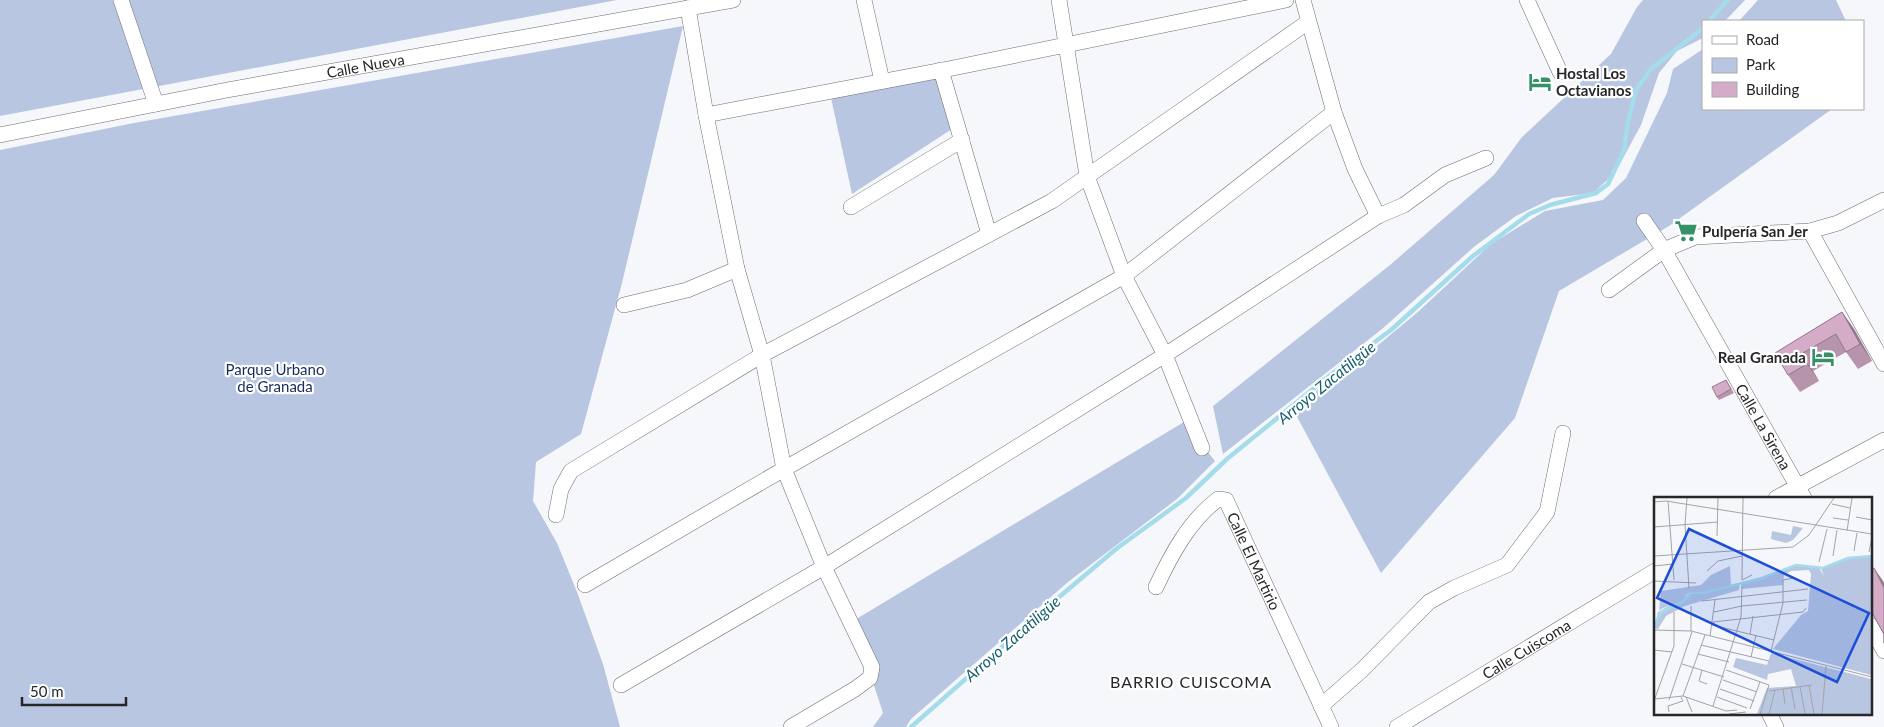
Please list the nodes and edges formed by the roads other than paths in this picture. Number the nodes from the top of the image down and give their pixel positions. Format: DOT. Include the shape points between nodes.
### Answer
graph roads {
  1 [pos="121,0"];
  2 [pos="733,0"];
  3 [pos="864,0"];
  4 [pos="1059,0"];
  5 [pos="1286,0"];
  6 [pos="1303,0"];
  7 [pos="1527,0"];
  8 [pos="688,8"];
  9 [pos="1308,22"];
  10 [pos="1067,45"];
  11 [pos="941,70"];
  12 [pos="1560,72"];
  13 [pos="882,81"];
  14 [pos="156,104"];
  15 [pos="1334,112"];
  16 [pos="706,115"];
  17 [pos="0,135"];
  18 [pos="962,140"];
  19 [pos="1486,158"];
  20 [pos="1087,176"];
  21 [pos="1884,200"];
  22 [pos="851,207"];
  23 [pos="1378,216"];
  24 [pos="1644,221"];
  25 [pos="1810,231"];
  26 [pos="990,234"];
  27 [pos="1664,250"];
  28 [pos="737,269"];
  29 [pos="1124,276"];
  30 [pos="1609,290"];
  31 [pos="624,305"];
  32 [pos="762,355"];
  33 [pos="1165,355"];
  34 [pos="1884,362"];
  35 [pos="1563,433"];
  36 [pos="1884,440"];
  37 [pos="1202,448"];
  38 [pos="784,469"];
  39 [pos="1800,492"];
  40 [pos="1780,497"];
  41 [pos="556,515"];
  42 [pos="824,567"];
  43 [pos="1654,572"];
  44 [pos="585,585"];
  45 [pos="1156,587"];
  46 [pos="1872,629"];
  47 [pos="1884,651"];
  48 [pos="621,685"];
  49 [pos="1321,706"];
  50 [pos="1770,714"];
  51 [pos="791,727"];
  52 [pos="1331,727"];
  53 [pos="1397,727"];
  54 [pos="1776,727"];
  1 -- 14 [label="street"];
  2 -- 8 [label="street, Calle Nueva"];
  3 -- 13 [label="street"];
  4 -- 10 [label="street"];
  5 -- 10 [label="street"];
  6 -- 9 [label="street"];
  7 -- 12 [label="street"];
  8 -- 14 [label="street, Calle Nueva"];
  8 -- 16 [label="street"];
  9 -- 15 [label="street"];
  9 -- 20 [label="street"];
  10 -- 11 [label="street"];
  10 -- 20 [label="street"];
  11 -- 13 [label="street"];
  11 -- 18 [label="street"];
  13 -- 16 [label="street"];
  14 -- 17 [label="street, Calle Nueva"];
  15 -- 23 [label="street" via="1355,169"];
  15 -- 29 [label="street"];
  16 -- 28 [label="street"];
  18 -- 22 [label="street"];
  18 -- 26 [label="street"];
  19 -- 23 [label="street" via="1444,175 1404,205"];
  20 -- 26 [label="street" via="1052,201"];
  20 -- 29 [label="street"];
  21 -- 25 [label="street" via="1838,223"];
  23 -- 33 [label="street"];
  24 -- 27 [label="street, Calle La Sirena"];
  25 -- 27 [label="street" via="1695,236"];
  25 -- 34 [label="street"];
  26 -- 32 [label="street"];
  27 -- 30 [label="street"];
  27 -- 39 [label="street, Calle La Sirena"];
  28 -- 31 [label="street" via="687,290"];
  28 -- 32 [label="street"];
  29 -- 33 [label="street"];
  29 -- 38 [label="street"];
  32 -- 38 [label="street"];
  32 -- 41 [label="street" via="571,471 561,489"];
  33 -- 37 [label="street"];
  33 -- 42 [label="street"];
  35 -- 49 [label="street" via="1547,512 1508,565 1429,602 1362,670"];
  36 -- 39 [label="street"];
  38 -- 42 [label="street"];
  38 -- 44 [label="street"];
  39 -- 40 [label="street"];
  42 -- 48 [label="street"];
  42 -- 51 [label="street" via="872,667 870,678"];
  43 -- 53 [label="street, Calle Cuiscoma"];
  45 -- 49 [label="street, Calle El Martirio" via="1173,552 1206,508 1218,499 1226,500"];
  46 -- 47 [label="street"];
  49 -- 52 [label="street, Calle El Martirio"];
  50 -- 54 [label="street"];
}
